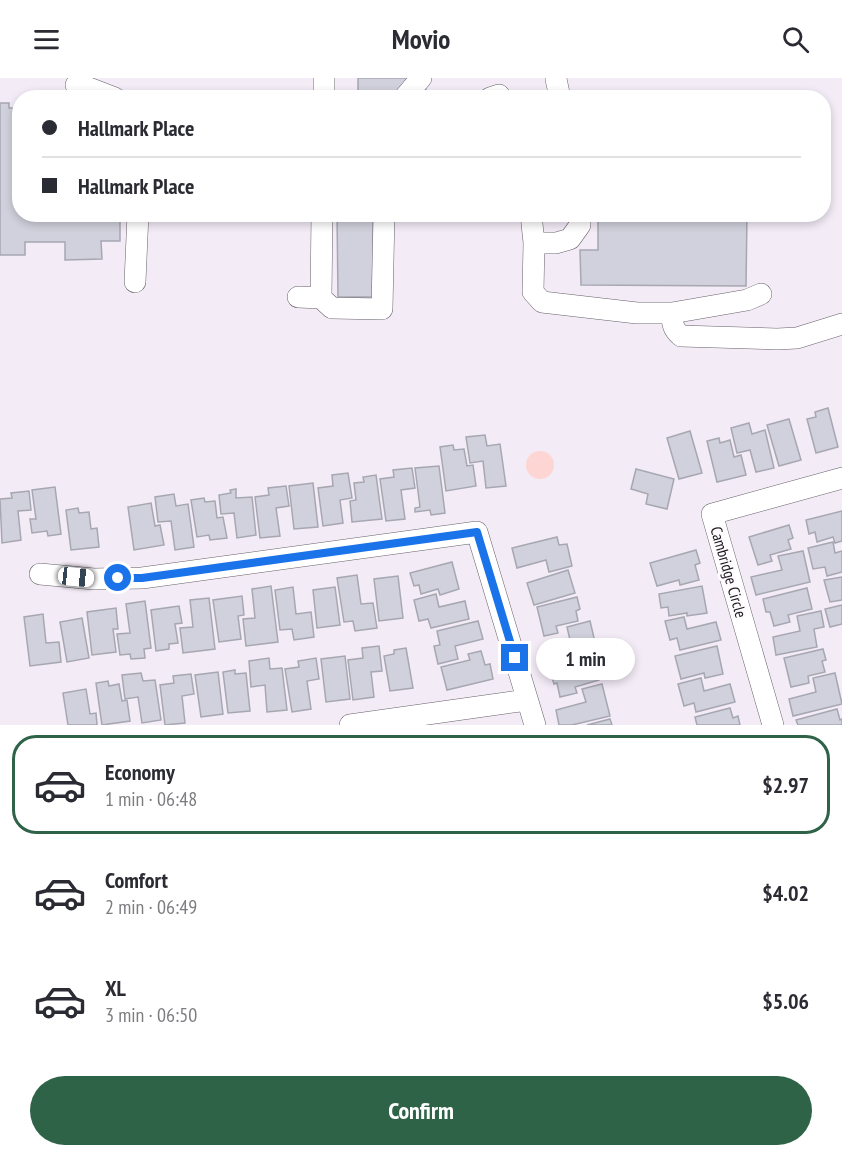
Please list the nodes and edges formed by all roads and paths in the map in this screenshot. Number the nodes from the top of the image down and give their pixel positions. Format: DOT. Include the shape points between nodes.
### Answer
graph roads {
  1 [pos="421,78"];
  2 [pos="70,90"];
  3 [pos="96,90"];
  4 [pos="411,90"];
  5 [pos="138,222"];
  6 [pos="322,222"];
  7 [pos="384,222"];
  8 [pos="532,222"];
  9 [pos="580,222"];
  10 [pos="534,243"];
  11 [pos="135,282"];
  12 [pos="761,294"];
  13 [pos="298,297"];
  14 [pos="321,298"];
  15 [pos="672,313"];
  16 [pos="842,324"];
  17 [pos="842,478"];
  18 [pos="40,574"];
  19 [pos="527,700"];
  20 [pos="350,725"];
  21 [pos="535,725"];
  22 [pos="773,725"];
  1 -- 4 [label="street"];
  2 -- 3 [label="street"];
  5 -- 11 [label="street"];
  6 -- 14 [label="street"];
  7 -- 14 [label="street" via="382,309 332,308"];
  8 -- 10 [label="street"];
  9 -- 10 [label="street" via="570,239"];
  10 -- 15 [label="street" via="533,292 542,302"];
  12 -- 15 [label="street"];
  13 -- 14 [label="street"];
  15 -- 16 [label="street" via="675,331 681,336 797,338"];
  17 -- 22 [label="street, Cambridge Circle" via="712,514"];
  18 -- 19 [label="street" via="142,578 477,532"];
  19 -- 20 [label="street"];
  19 -- 21 [label="street"];
}
